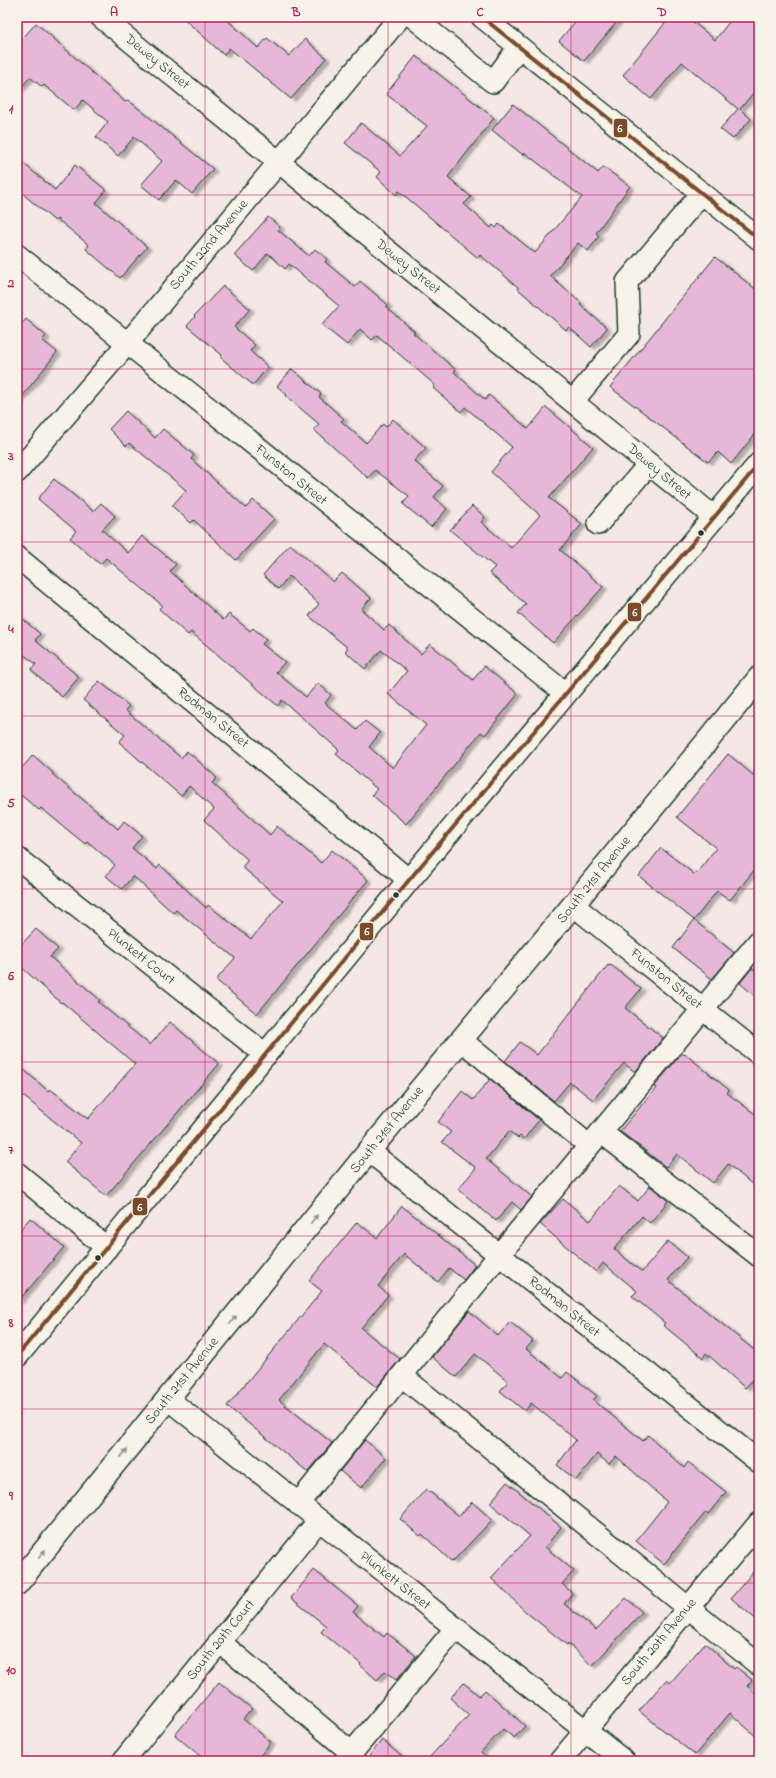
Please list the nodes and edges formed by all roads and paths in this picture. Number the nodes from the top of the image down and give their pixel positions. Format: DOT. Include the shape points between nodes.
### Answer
graph roads {
  1 [pos="101,17"];
  2 [pos="400,17"];
  3 [pos="413,17"];
  4 [pos="482,17"];
  5 [pos="519,47"];
  6 [pos="280,161"];
  7 [pos="702,193"];
  8 [pos="759,239"];
  9 [pos="17,255"];
  10 [pos="127,344"];
  11 [pos="573,401"];
  12 [pos="649,464"];
  13 [pos="759,464"];
  14 [pos="17,472"];
  15 [pos="714,517"];
  16 [pos="598,524"];
  17 [pos="17,557"];
  18 [pos="759,678"];
  19 [pos="565,693"];
  20 [pos="17,858"];
  21 [pos="409,880"];
  22 [pos="574,905"];
  23 [pos="759,941"];
  24 [pos="703,1008"];
  25 [pos="461,1040"];
  26 [pos="759,1054"];
  27 [pos="266,1055"];
  28 [pos="601,1132"];
  29 [pos="580,1138"];
  30 [pos="369,1151"];
  31 [pos="17,1173"];
  32 [pos="107,1248"];
  33 [pos="499,1255"];
  34 [pos="759,1256"];
  35 [pos="17,1356"];
  36 [pos="402,1376"];
  37 [pos="168,1399"];
  38 [pos="759,1462"];
  39 [pos="298,1504"];
  40 [pos="318,1520"];
  41 [pos="759,1523"];
  42 [pos="17,1584"];
  43 [pos="688,1608"];
  44 [pos="456,1628"];
  45 [pos="220,1642"];
  46 [pos="759,1665"];
  47 [pos="585,1730"];
  48 [pos="348,1757"];
  49 [pos="123,1761"];
  50 [pos="560,1761"];
  51 [pos="624,1761"];
  1 -- 6 [label="street, Dewey Street"];
  2 -- 6 [label="street, South 22nd Avenue"];
  3 -- 5 [label="street" via="493,82"];
  4 -- 5 [label="street"];
  5 -- 7 [label="street"];
  6 -- 10 [label="street, South 22nd Avenue"];
  6 -- 11 [label="street, Dewey Street"];
  7 -- 8 [label="street"];
  7 -- 11 [label="street" via="627,282 628,334"];
  9 -- 10 [label="street, Funston Street"];
  10 -- 14 [label="street, South 22nd Avenue"];
  10 -- 19 [label="street, Funston Street"];
  11 -- 12 [label="street, Dewey Street"];
  12 -- 15 [label="street, Dewey Street"];
  12 -- 16 [label="street"];
  13 -- 15 [label="main road"];
  15 -- 19 [label="main road"];
  17 -- 21 [label="street, Rodman Street"];
  18 -- 22 [label="main road, South 21st Avenue"];
  19 -- 21 [label="main road"];
  20 -- 27 [label="street, Plunkett Court"];
  21 -- 27 [label="main road"];
  22 -- 24 [label="street, Funston Street"];
  22 -- 25 [label="main road, South 21st Avenue"];
  23 -- 24 [label="street"];
  24 -- 26 [label="street, Funston Street"];
  24 -- 28 [label="street"];
  25 -- 29 [label="street"];
  25 -- 30 [label="main road, South 21st Avenue"];
  27 -- 32 [label="main road"];
  28 -- 33 [label="street"];
  28 -- 34 [label="street"];
  30 -- 33 [label="street, Rodman Street"];
  37 -- 30 [label="main road, South 21st Avenue, one-way"];
  31 -- 32 [label="street"];
  32 -- 35 [label="main road"];
  33 -- 36 [label="street"];
  33 -- 38 [label="street, Rodman Street"];
  36 -- 39 [label="street"];
  36 -- 43 [label="street"];
  37 -- 39 [label="street, Plunkett Street"];
  42 -- 37 [label="main road, South 21st Avenue, one-way"];
  39 -- 40 [label="street, Plunkett Street"];
  40 -- 44 [label="street, Plunkett Street"];
  40 -- 45 [label="street, South 20th Court"];
  41 -- 43 [label="street, South 20th Avenue"];
  43 -- 46 [label="street"];
  43 -- 47 [label="street, South 20th Avenue"];
  44 -- 47 [label="street, Plunkett Street"];
  44 -- 48 [label="street"];
  45 -- 48 [label="street"];
  45 -- 49 [label="street, South 20th Court"];
  47 -- 50 [label="street, South 20th Avenue"];
  47 -- 51 [label="street, Plunkett Street"];
}
